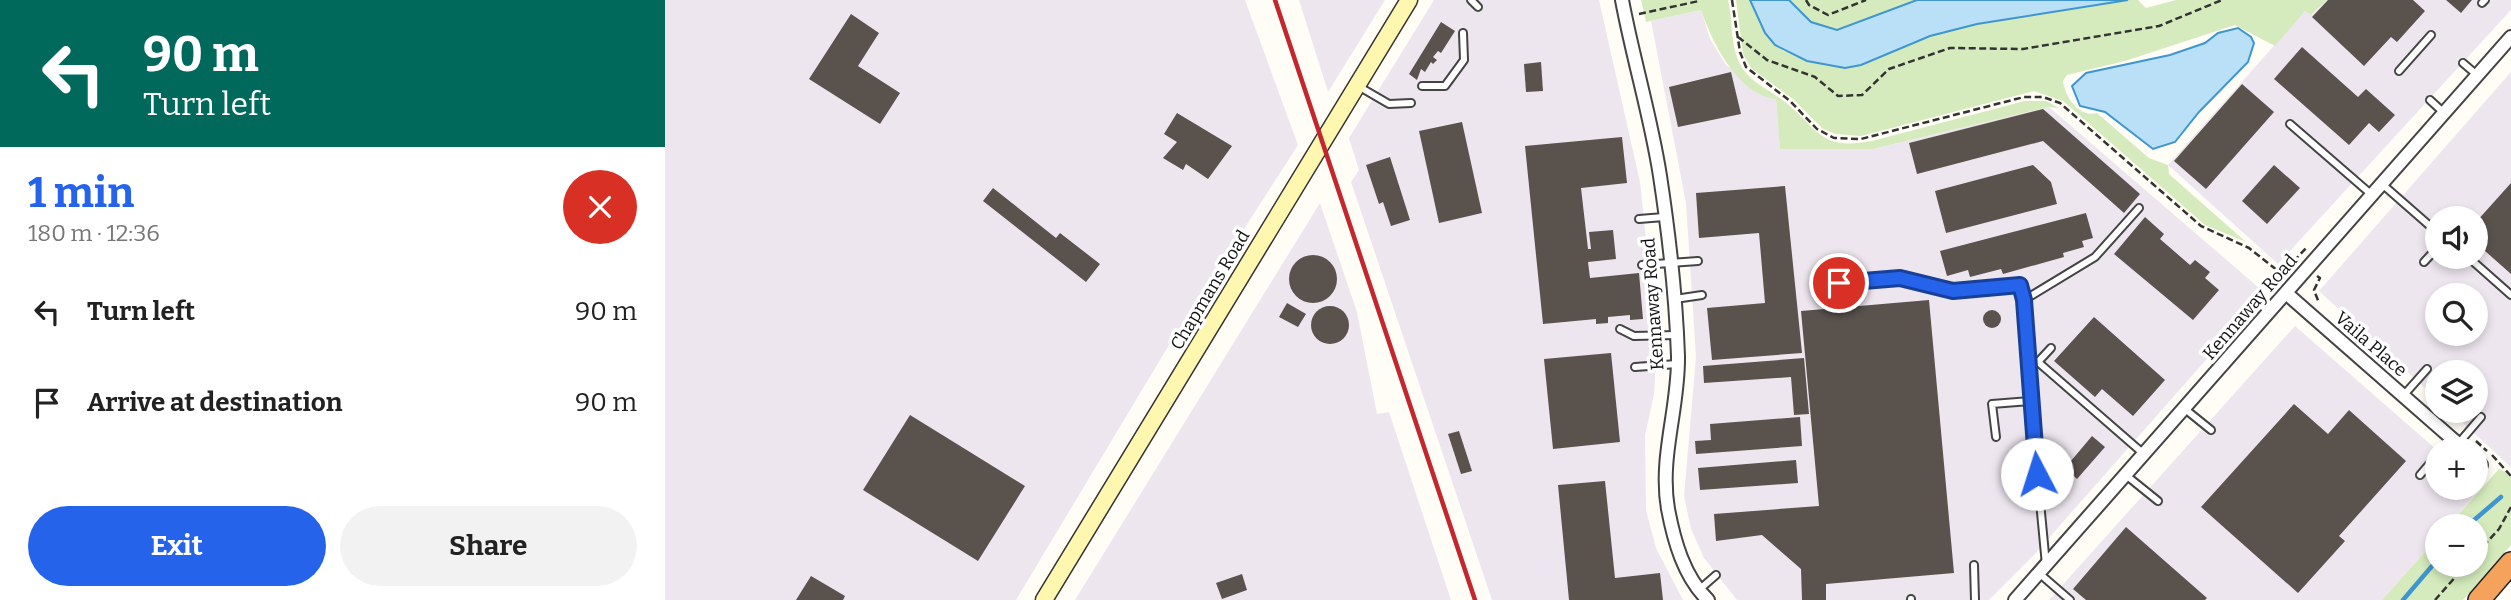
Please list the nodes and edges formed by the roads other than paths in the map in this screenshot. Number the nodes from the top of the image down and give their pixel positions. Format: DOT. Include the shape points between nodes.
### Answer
graph roads {
  1 [pos="1409,0"];
  2 [pos="1471,0"];
  3 [pos="1622,0"];
  4 [pos="1478,7"];
  5 [pos="1463,33"];
  6 [pos="2431,35"];
  7 [pos="2511,37"];
  8 [pos="2463,62"];
  9 [pos="2399,71"];
  10 [pos="2477,75"];
  11 [pos="1356,85"];
  12 [pos="1422,86"];
  13 [pos="2430,100"];
  14 [pos="1411,103"];
  15 [pos="2444,113"];
  16 [pos="2290,124"];
  17 [pos="2382,184"];
  18 [pos="2372,195"];
  19 [pos="2139,208"];
  20 [pos="1664,217"];
  21 [pos="1639,219"];
  22 [pos="2425,222"];
  23 [pos="1697,261"];
  24 [pos="1669,263"];
  25 [pos="1641,265"];
  26 [pos="2482,269"];
  27 [pos="1839,283"];
  28 [pos="2286,293"];
  29 [pos="1702,295"];
  30 [pos="2511,295"];
  31 [pos="1673,299"];
  32 [pos="2024,300"];
  33 [pos="2255,300"];
  34 [pos="2269,312"];
  35 [pos="1619,329"];
  36 [pos="1676,335"];
  37 [pos="2051,348"];
  38 [pos="2038,362"];
  39 [pos="1677,364"];
  40 [pos="2027,365"];
  41 [pos="1635,367"];
  42 [pos="2425,371"];
  43 [pos="2403,396"];
  44 [pos="2030,401"];
  45 [pos="2186,409"];
  46 [pos="2476,423"];
  47 [pos="2211,430"];
  48 [pos="1996,437"];
  49 [pos="2450,437"];
  50 [pos="2464,437"];
  51 [pos="2145,456"];
  52 [pos="2425,469"];
  53 [pos="2420,475"];
  54 [pos="2127,476"];
  55 [pos="2158,501"];
  56 [pos="2511,563"];
  57 [pos="1974,565"];
  58 [pos="2043,571"];
  59 [pos="1716,575"];
  60 [pos="1704,595"];
  61 [pos="1044,600"];
  62 [pos="1975,600"];
  63 [pos="2015,600"];
  64 [pos="2070,600"];
  65 [pos="2479,600"];
  1 -- 11 [label="street, Chapmans Road"];
  2 -- 4 [label="lane"];
  3 -- 20 [label="street, Kennaway Road" via="1660,175"];
  5 -- 12 [label="lane" via="1464,60 1445,86"];
  6 -- 9 [label="lane"];
  7 -- 10 [label="street, Kennaway Road"];
  8 -- 10 [label="lane"];
  10 -- 15 [label="street, Kennaway Road"];
  11 -- 14 [label="lane" via="1389,104"];
  11 -- 61 [label="street, Chapmans Road"];
  13 -- 15 [label="lane"];
  15 -- 17 [label="street, Kennaway Road"];
  16 -- 18 [label="lane"];
  17 -- 18 [label="street, Kennaway Road"];
  17 -- 22 [label="lane"];
  18 -- 28 [label="street, Kennaway Road"];
  19 -- 32 [label="lane" via="2095,257"];
  20 -- 21 [label="lane"];
  20 -- 24 [label="street, Kennaway Road"];
  23 -- 24 [label="lane"];
  24 -- 25 [label="lane"];
  24 -- 31 [label="street, Kennaway Road"];
  26 -- 30 [label="lane"];
  27 -- 32 [label="lane" via="1900,278 1953,291 2020,285"];
  28 -- 34 [label="street, Kennaway Road"];
  28 -- 43 [label="street, Vaila Place"];
  29 -- 31 [label="lane"];
  31 -- 36 [label="street, Kennaway Road"];
  32 -- 40 [label="lane"];
  33 -- 34 [label="lane"];
  34 -- 45 [label="street, Kennaway Road"];
  35 -- 36 [label="lane" via="1634,336"];
  36 -- 39 [label="street, Kennaway Road"];
  37 -- 38 [label="lane"];
  38 -- 40 [label="lane"];
  38 -- 51 [label="lane"];
  39 -- 41 [label="lane"];
  39 -- 60 [label="street, Kennaway Road" via="1665,468 1668,506 1685,568"];
  40 -- 44 [label="lane"];
  42 -- 43 [label="lane"];
  43 -- 49 [label="street, Vaila Place"];
  44 -- 48 [label="lane" via="1993,404"];
  44 -- 58 [label="lane"];
  45 -- 47 [label="lane"];
  45 -- 51 [label="street, Kennaway Road"];
  46 -- 50 [label="lane"];
  51 -- 54 [label="street, Kennaway Road"];
  52 -- 53 [label="lane"];
  54 -- 55 [label="lane"];
  54 -- 58 [label="street, Kennaway Road"];
  56 -- 65 [label="highway"];
  57 -- 62 [label="lane"];
  58 -- 63 [label="street, Kennaway Road"];
  58 -- 64 [label="lane"];
  59 -- 60 [label="lane"];
}
